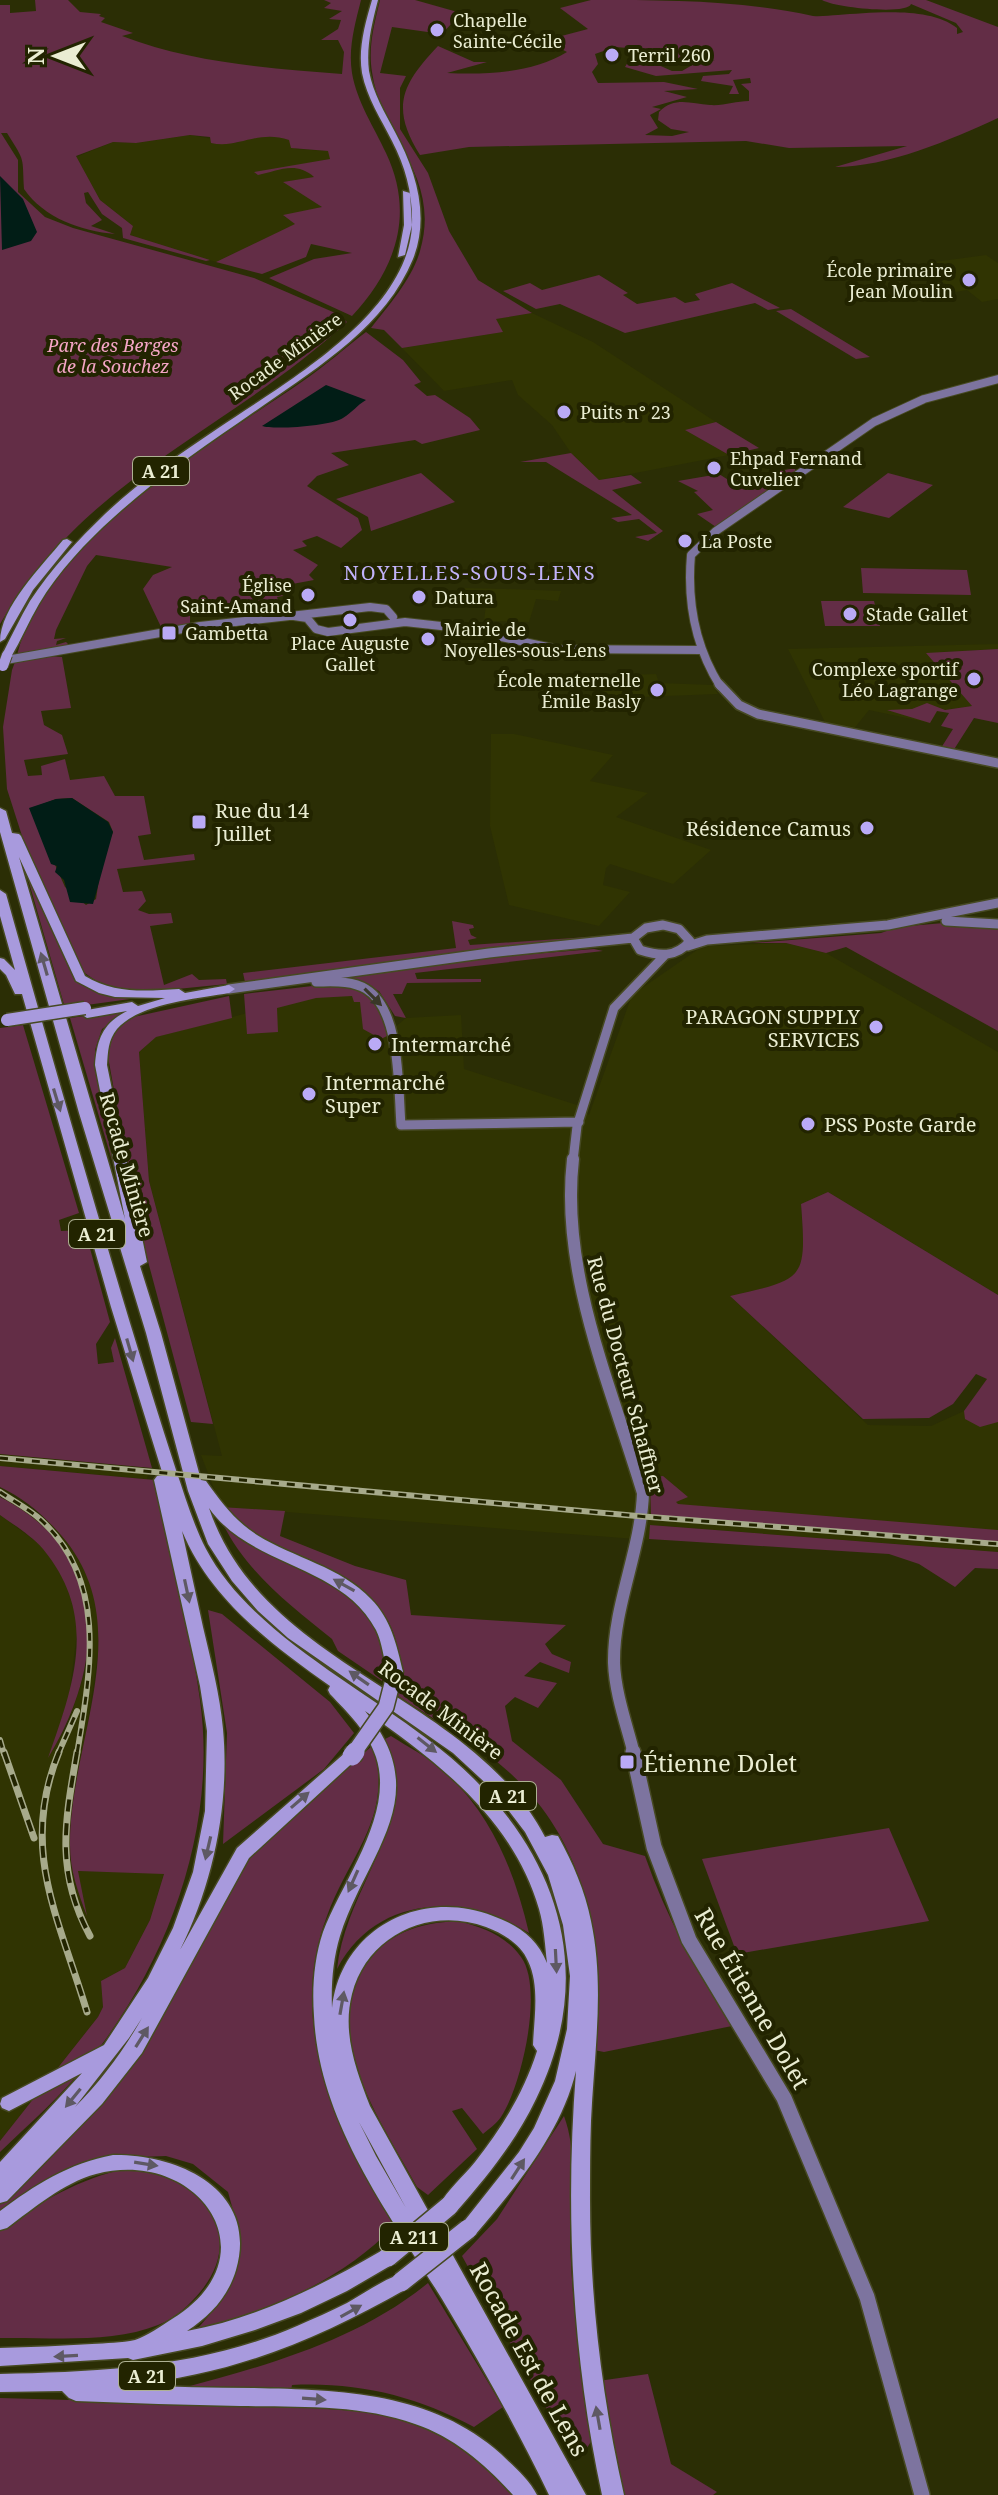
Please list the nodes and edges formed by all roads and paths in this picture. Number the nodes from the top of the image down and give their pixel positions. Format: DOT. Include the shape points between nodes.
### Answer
graph roads {
  1 [pos="366,0"];
  2 [pos="375,0"];
  3 [pos="359,324"];
  4 [pos="998,379"];
  5 [pos="287,615"];
  6 [pos="321,615"];
  7 [pos="390,620"];
  8 [pos="310,622"];
  9 [pos="0,639"];
  10 [pos="701,648"];
  11 [pos="3,665"];
  12 [pos="998,763"];
  13 [pos="0,799"];
  14 [pos="0,811"];
  15 [pos="0,894"];
  16 [pos="998,903"];
  17 [pos="913,921"];
  18 [pos="998,924"];
  19 [pos="830,931"];
  20 [pos="686,934"];
  21 [pos="638,946"];
  22 [pos="688,946"];
  23 [pos="665,955"];
  24 [pos="0,962"];
  25 [pos="641,978"];
  26 [pos="284,981"];
  27 [pos="229,989"];
  28 [pos="187,992"];
  29 [pos="212,993"];
  30 [pos="86,1011"];
  31 [pos="4,1023"];
  32 [pos="35,1026"];
  33 [pos="579,1122"];
  34 [pos="142,1293"];
  35 [pos="158,1444"];
  36 [pos="186,1456"];
  37 [pos="644,1512"];
  38 [pos="317,1669"];
  39 [pos="463,1751"];
  40 [pos="114,2047"];
  41 [pos="542,2069"];
  42 [pos="343,2082"];
  43 [pos="9,2103"];
  44 [pos="0,2175"];
  45 [pos="0,2195"];
  46 [pos="0,2222"];
  47 [pos="133,2351"];
  48 [pos="0,2357"];
  49 [pos="0,2383"];
  50 [pos="68,2383"];
  51 [pos="526,2495"];
  52 [pos="560,2495"];
  53 [pos="575,2495"];
  54 [pos="613,2495"];
  55 [pos="922,2495"];
  1 -- 3 [label="highway, Rocade Minière / A 21" via="357,75 402,177 409,215 393,272"];
  2 -- 3 [label="highway, Rocade Minière / A 21" via="366,38 366,75 412,176 419,215 403,272"];
  3 -- 9 [label="highway, Rocade Minière / A 21" via="103,507 48,563"];
  3 -- 11 [label="highway, Rocade Minière / A 21" via="312,368 166,468 96,525 38,593"];
  4 -- 10 [label="street" via="924,399 874,422 712,535 691,555 689,565 688,591"];
  5 -- 6 [label="street"];
  5 -- 8 [label="street"];
  5 -- 11 [label="street" via="134,636"];
  6 -- 7 [label="street" via="376,607 386,609"];
  6 -- 8 [label="street"];
  7 -- 8 [label="street" via="335,633"];
  7 -- 10 [label="street" via="557,649"];
  10 -- 12 [label="street" via="729,699 743,709"];
  13 -- 28 [label="highway" via="80,978 101,990 129,996"];
  34 -- 14 [label="highway, Rocade Minière / A 21, one-way"];
  15 -- 32 [label="highway, Rocade Minière / A 21"];
  16 -- 17 [label="street"];
  17 -- 18 [label="street"];
  17 -- 19 [label="street"];
  19 -- 20 [label="street"];
  19 -- 22 [label="street"];
  20 -- 21 [label="street" via="656,925 638,931"];
  20 -- 22 [label="street"];
  21 -- 23 [label="street"];
  21 -- 25 [label="street"];
  21 -- 26 [label="street" via="572,945"];
  22 -- 23 [label="street"];
  23 -- 25 [label="street, Rue du Docteur Schaffner"];
  24 -- 32 [label="highway" via="12,974"];
  25 -- 33 [label="street, Rue du Docteur Schaffner" via="614,1008"];
  26 -- 27 [label="street"];
  26 -- 33 [label="street, one-way" via="339,982 366,988 381,1002 392,1030 401,1125"];
  27 -- 28 [label="highway"];
  27 -- 29 [label="highway"];
  28 -- 30 [label="highway"];
  29 -- 30 [label="highway"];
  29 -- 34 [label="highway" via="124,1015 108,1027 100,1043"];
  30 -- 31 [label="highway, bridge"];
  32 -- 35 [label="highway, Rocade Minière / A 21, one-way"];
  33 -- 37 [label="street, Rue du Docteur Schaffner" via="570,1186 578,1278 639,1474"];
  34 -- 36 [label="highway, Rocade Minière / A 21"];
  35 -- 38 [label="highway, Rocade Minière / A 21" via="188,1529 212,1574 251,1619"];
  35 -- 40 [label="highway, one-way" via="209,1690 216,1787 210,1839 182,1931 157,1984"];
  39 -- 36 [label="highway, Rocade Minière / A 21, one-way" via="303,1639 248,1589 216,1545"];
  45 -- 36 [label="highway, one-way, bridge" via="95,2099 135,2048 243,1853 352,1756 378,1725 392,1692 390,1640 367,1601 232,1526 216,1511"];
  37 -- 55 [label="street, Rue Étienne Dolet" via="614,1665 654,1847 689,1940 784,2098 867,2297"];
  38 -- 41 [label="highway, Rocade Minière / A 21, one-way" via="447,1760 492,1805 523,1851 544,1898 556,1948 555,2014"];
  38 -- 42 [label="highway, one-way" via="365,1720 381,1745 389,1772 385,1810 331,1936 324,1975 327,2059"];
  50 -- 39 [label="highway, Rocade Minière / A 21, one-way, bridge" via="183,2371 225,2361 299,2336 401,2282 468,2229 512,2178 544,2129 570,2063 581,1993 573,1919 551,1859 518,1808"];
  54 -- 39 [label="highway, one-way" via="583,2301 580,2158 591,1996 584,1917 573,1880 528,1807 499,1775"];
  40 -- 43 [label="highway"];
  40 -- 44 [label="highway, one-way" via="56,2119"];
  42 -- 41 [label="highway, one-way" via="339,2026 351,1969 362,1951 393,1926 427,1914 492,1921 518,1936 536,1957 543,1992"];
  41 -- 47 [label="highway, Rocade Minière / A 21, bridge" via="492,2157 449,2206 388,2257 300,2307 232,2332"];
  42 -- 52 [label="highway, Rocade Est de Lens / A 211" via="382,2184 501,2383"];
  42 -- 53 [label="highway, Rocade Est de Lens / A 211"];
  46 -- 47 [label="highway, one-way" via="50,2187 112,2163 172,2170 210,2193 228,2227 229,2264 223,2281 201,2309"];
  47 -- 48 [label="highway, Rocade Minière / A 21, one-way"];
  49 -- 50 [label="highway, Rocade Minière / A 21"];
  50 -- 51 [label="highway, one-way" via="76,2392 361,2403 421,2417 486,2454"];
}
